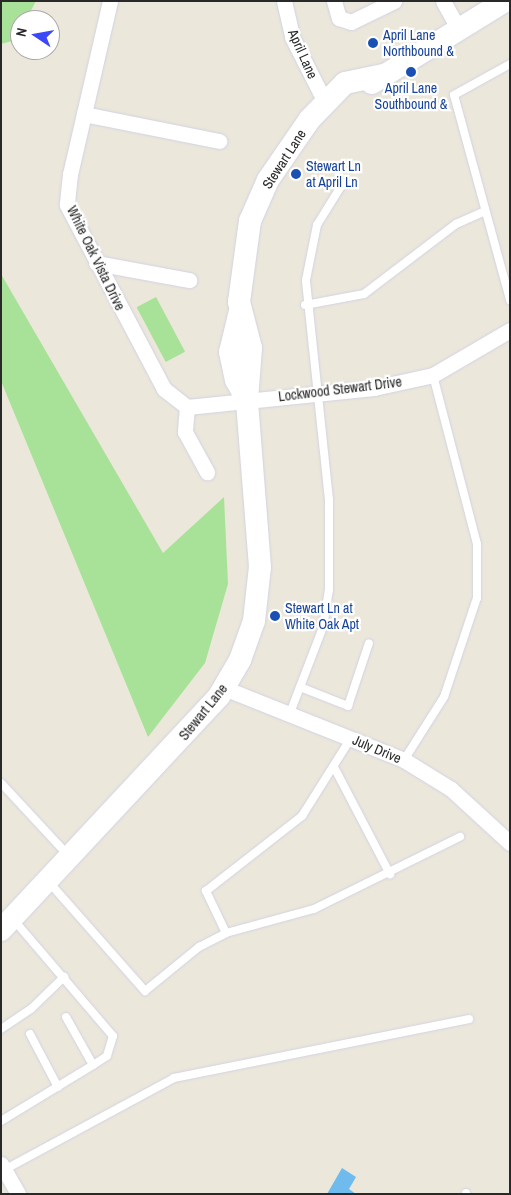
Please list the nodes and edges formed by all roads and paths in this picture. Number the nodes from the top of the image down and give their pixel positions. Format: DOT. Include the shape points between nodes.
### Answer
graph roads {
  1 [pos="110,1"];
  2 [pos="284,1"];
  3 [pos="334,1"];
  4 [pos="443,1"];
  5 [pos="505,1"];
  6 [pos="388,3"];
  7 [pos="458,28"];
  8 [pos="510,64"];
  9 [pos="326,104"];
  10 [pos="84,114"];
  11 [pos="219,141"];
  12 [pos="343,183"];
  13 [pos="485,211"];
  14 [pos="96,263"];
  15 [pos="189,280"];
  16 [pos="510,300"];
  17 [pos="305,305"];
  18 [pos="510,330"];
  19 [pos="433,375"];
  20 [pos="314,393"];
  21 [pos="247,400"];
  22 [pos="188,407"];
  23 [pos="207,472"];
  24 [pos="369,643"];
  25 [pos="300,687"];
  26 [pos="224,688"];
  27 [pos="290,713"];
  28 [pos="351,738"];
  29 [pos="404,760"];
  30 [pos="335,768"];
  31 [pos="1,783"];
  32 [pos="460,837"];
  33 [pos="510,843"];
  34 [pos="71,858"];
  35 [pos="390,874"];
  36 [pos="48,881"];
  37 [pos="7,924"];
  38 [pos="226,933"];
  39 [pos="64,977"];
  40 [pos="66,1017"];
  41 [pos="469,1019"];
  42 [pos="1,1028"];
  43 [pos="30,1034"];
  44 [pos="93,1066"];
  45 [pos="58,1086"];
  46 [pos="1,1120"];
  47 [pos="3,1167"];
  48 [pos="18,1194"];
  1 -- 10 [label="street, White Oak Vista Drive"];
  2 -- 9 [label="street, April Lane" via="292,37"];
  3 -- 6 [label="street" via="339,18 350,22"];
  4 -- 7 [label="street"];
  5 -- 7 [label="street, Stewart Lane"];
  7 -- 9 [label="street, Stewart Lane" via="383,75 345,83"];
  8 -- 13 [label="lane" via="454,95"];
  9 -- 21 [label="street, Stewart Lane" via="310,119 268,180 250,221 241,260 241,309 230,352 236,380"];
  10 -- 11 [label="street"];
  10 -- 14 [label="street, White Oak Vista Drive" via="67,205"];
  12 -- 17 [label="lane" via="317,225"];
  13 -- 16 [label="lane"];
  13 -- 17 [label="lane" via="456,224 364,294"];
  14 -- 15 [label="street"];
  14 -- 22 [label="street, White Oak Vista Drive" via="164,389"];
  17 -- 20 [label="lane"];
  18 -- 19 [label="street, Lockwood Stewart Drive"];
  19 -- 20 [label="street, Lockwood Stewart Drive"];
  19 -- 29 [label="lane" via="477,544 477,598 444,697"];
  20 -- 21 [label="street, Lockwood Stewart Drive"];
  20 -- 25 [label="lane" via="328,500 329,590 323,627"];
  21 -- 22 [label="street"];
  21 -- 26 [label="street, Stewart Lane" via="260,568 254,621 240,660"];
  22 -- 23 [label="street" via="184,432"];
  24 -- 25 [label="lane" via="348,706"];
  25 -- 27 [label="lane"];
  26 -- 27 [label="street, July Drive"];
  26 -- 34 [label="street, Stewart Lane"];
  27 -- 28 [label="street, July Drive"];
  28 -- 29 [label="street, July Drive"];
  28 -- 30 [label="lane"];
  29 -- 33 [label="street, July Drive" via="451,789"];
  30 -- 35 [label="lane"];
  30 -- 38 [label="lane" via="302,816 206,891"];
  31 -- 34 [label="lane"];
  32 -- 35 [label="lane"];
  34 -- 36 [label="street, Stewart Lane"];
  35 -- 38 [label="lane" via="314,909"];
  36 -- 37 [label="street, Stewart Lane"];
  36 -- 38 [label="lane" via="144,991 199,947"];
  37 -- 39 [label="lane"];
  39 -- 42 [label="lane" via="32,1008"];
  39 -- 44 [label="lane" via="113,1036 113,1047"];
  40 -- 44 [label="lane"];
  41 -- 47 [label="lane" via="174,1078"];
  43 -- 45 [label="lane"];
  44 -- 45 [label="lane"];
  45 -- 46 [label="lane"];
  47 -- 48 [label="street"];
}
